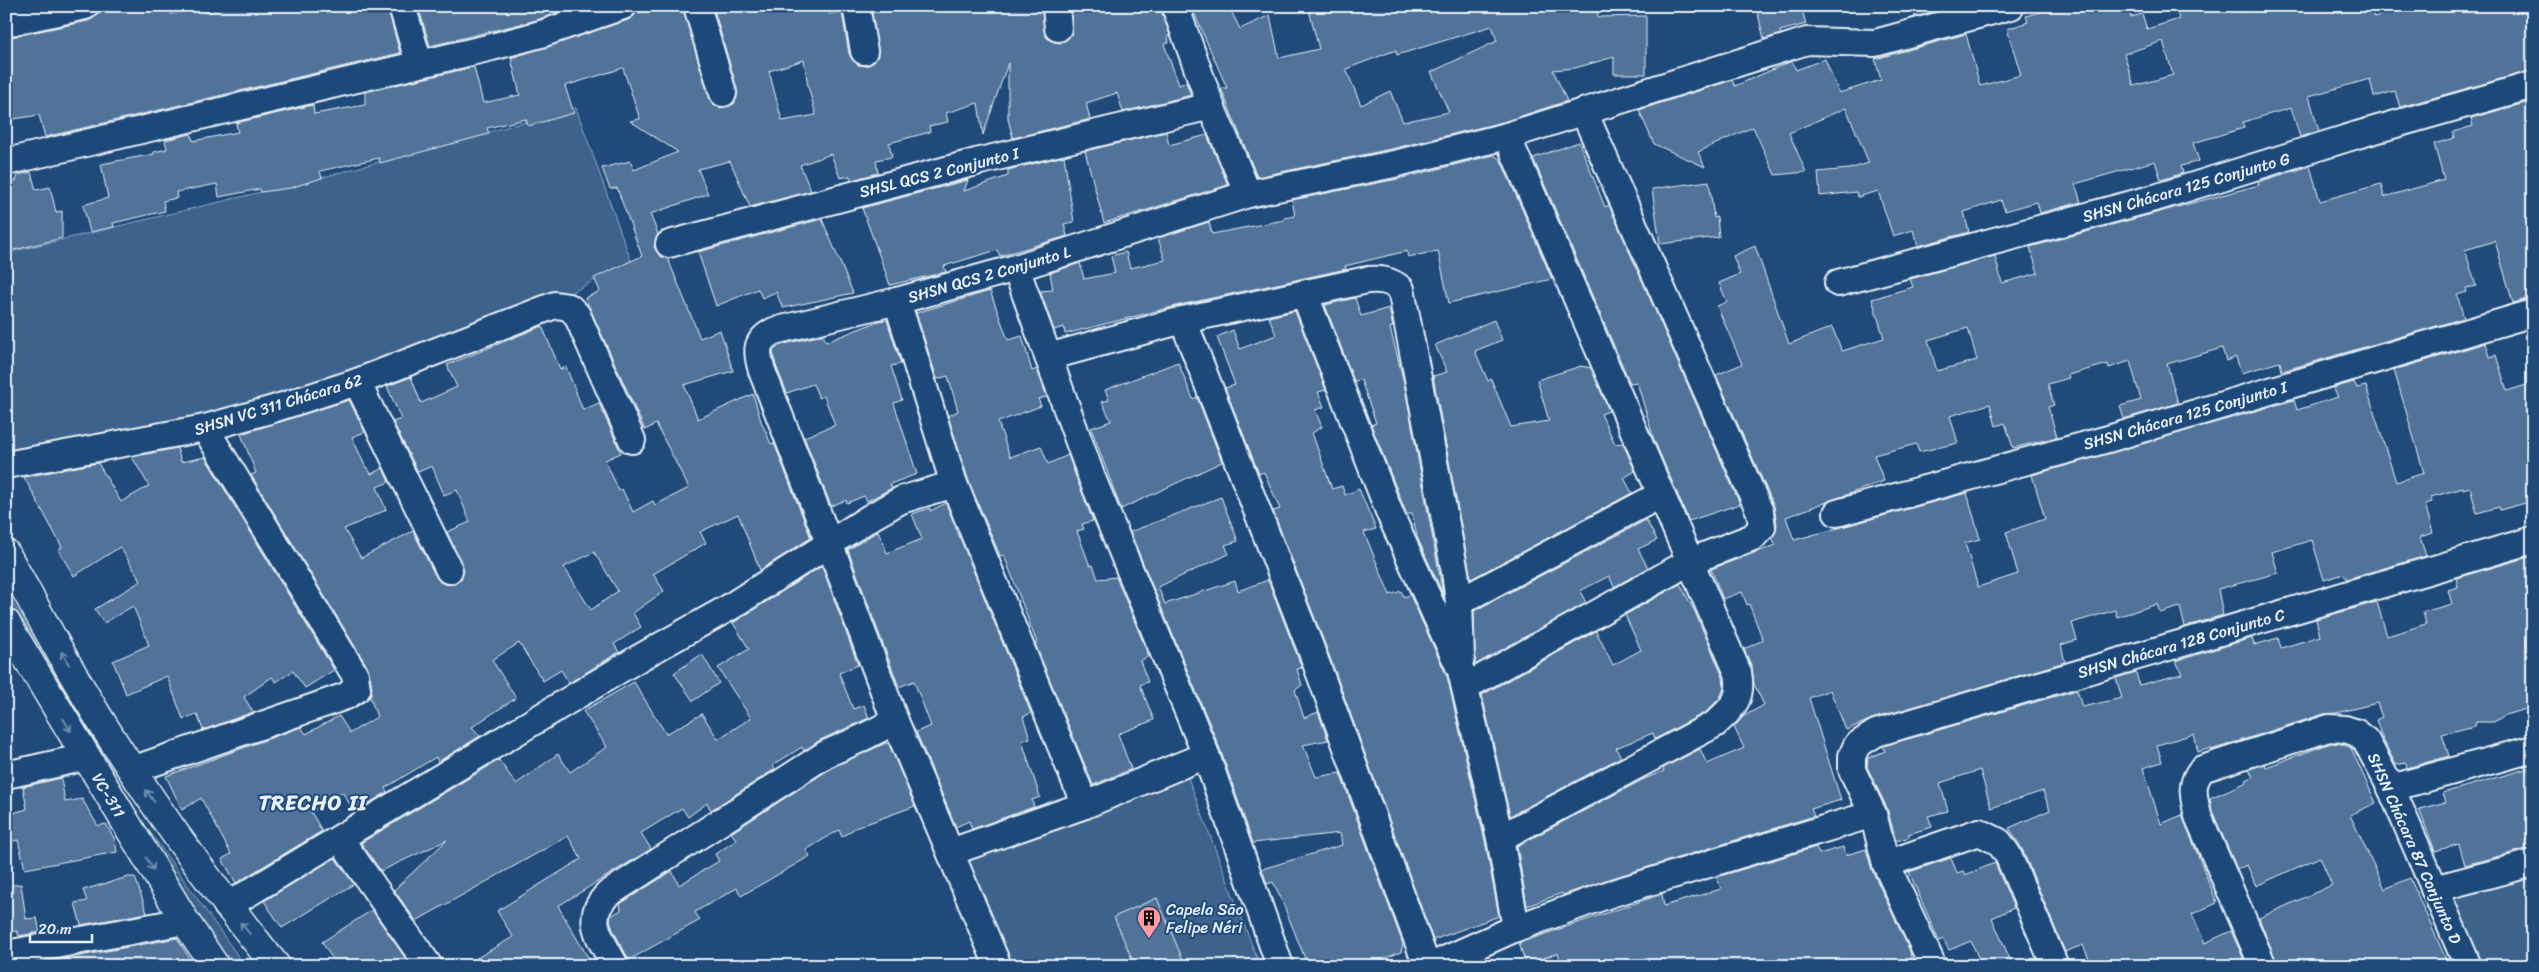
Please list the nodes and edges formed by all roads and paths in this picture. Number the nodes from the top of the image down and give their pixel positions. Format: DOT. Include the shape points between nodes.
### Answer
graph roads {
  1 [pos="85,6"];
  2 [pos="402,6"];
  3 [pos="623,6"];
  4 [pos="696,6"];
  5 [pos="856,6"];
  6 [pos="1175,6"];
  7 [pos="2011,6"];
  8 [pos="6,23"];
  9 [pos="864,51"];
  10 [pos="419,63"];
  11 [pos="2533,85"];
  12 [pos="723,93"];
  13 [pos="1211,106"];
  14 [pos="1584,112"];
  15 [pos="1507,136"];
  16 [pos="7,158"];
  17 [pos="1248,194"];
  18 [pos="669,244"];
  19 [pos="1016,268"];
  20 [pos="1838,283"];
  21 [pos="1304,293"];
  22 [pos="897,301"];
  23 [pos="2533,313"];
  24 [pos="1183,320"];
  25 [pos="1048,357"];
  26 [pos="357,382"];
  27 [pos="205,428"];
  28 [pos="632,440"];
  29 [pos="6,465"];
  30 [pos="954,484"];
  31 [pos="1660,495"];
  32 [pos="1837,514"];
  33 [pos="2533,540"];
  34 [pos="830,545"];
  35 [pos="6,554"];
  36 [pos="1691,561"];
  37 [pos="449,570"];
  38 [pos="1459,602"];
  39 [pos="6,622"];
  40 [pos="1463,679"];
  41 [pos="895,720"];
  42 [pos="2533,749"];
  43 [pos="1206,755"];
  44 [pos="86,757"];
  45 [pos="132,770"];
  46 [pos="6,775"];
  47 [pos="2391,788"];
  48 [pos="1085,805"];
  49 [pos="1873,814"];
  50 [pos="1500,838"];
  51 [pos="340,839"];
  52 [pos="951,852"];
  53 [pos="2533,863"];
  54 [pos="1886,864"];
  55 [pos="2434,889"];
  56 [pos="227,906"];
  57 [pos="185,921"];
  58 [pos="1516,928"];
  59 [pos="11,958"];
  60 [pos="215,966"];
  61 [pos="276,966"];
  62 [pos="429,966"];
  63 [pos="615,966"];
  64 [pos="998,966"];
  65 [pos="1280,966"];
  66 [pos="1427,966"];
  67 [pos="1431,966"];
  68 [pos="1933,966"];
  69 [pos="2055,966"];
  70 [pos="2263,966"];
  71 [pos="2468,966"];
  1 -- 8 [label="street"];
  2 -- 10 [label="street"];
  3 -- 10 [label="street" via="541,34"];
  4 -- 12 [label="street"];
  5 -- 9 [label="street"];
  6 -- 13 [label="street"];
  7 -- 14 [label="street, SHSN QCS 2 Conjunto L" via="1875,43 1807,41"];
  10 -- 16 [label="street"];
  11 -- 20 [label="street, SHSN Chácara 125 Conjunto G" via="2158,197"];
  13 -- 17 [label="street"];
  13 -- 18 [label="street, SHSL QCS 2 Conjunto I" via="976,162"];
  14 -- 15 [label="street, SHSN QCS 2 Conjunto L"];
  14 -- 36 [label="street" via="1760,512 1762,527 1754,537"];
  15 -- 17 [label="street, SHSN QCS 2 Conjunto L" via="1394,164"];
  15 -- 31 [label="street"];
  17 -- 19 [label="street, SHSN QCS 2 Conjunto L"];
  19 -- 22 [label="street, SHSN QCS 2 Conjunto L"];
  19 -- 25 [label="street"];
  21 -- 24 [label="street"];
  21 -- 38 [label="street" via="1381,279 1393,282 1401,289"];
  21 -- 40 [label="street" via="1390,514"];
  22 -- 30 [label="street"];
  22 -- 34 [label="street, SHSN QCS 2 Conjunto L" via="769,334 758,344 757,355 762,371"];
  23 -- 32 [label="street, SHSN Chácara 125 Conjunto I"];
  24 -- 25 [label="street"];
  24 -- 66 [label="street" via="1312,652"];
  25 -- 43 [label="street" via="1092,478"];
  26 -- 27 [label="street, SHSN VC 311 Chácara 62"];
  26 -- 28 [label="street, SHSN VC 311 Chácara 62" via="540,308 561,305 569,307 577,315"];
  26 -- 37 [label="street"];
  27 -- 29 [label="street, SHSN VC 311 Chácara 62"];
  27 -- 45 [label="street" via="355,675 356,689 346,696"];
  30 -- 34 [label="street" via="900,500"];
  30 -- 48 [label="street"];
  31 -- 36 [label="street"];
  31 -- 38 [label="street"];
  33 -- 49 [label="street, SHSN Chácara 128 Conjunto C" via="1876,733 1858,745 1852,756 1852,770"];
  34 -- 41 [label="street"];
  34 -- 51 [label="street"];
  45 -- 35 [label="main road, one-way"];
  36 -- 40 [label="street"];
  36 -- 50 [label="street" via="1738,673 1741,687 1737,701 1715,724"];
  38 -- 40 [label="street"];
  39 -- 44 [label="main road, VC-311, one-way"];
  40 -- 50 [label="street"];
  41 -- 52 [label="street"];
  41 -- 63 [label="street" via="826,754 608,894 594,915 595,926"];
  42 -- 47 [label="street"];
  43 -- 48 [label="street"];
  43 -- 65 [label="street"];
  44 -- 46 [label="street"];
  44 -- 57 [label="main road, VC-311, one-way"];
  56 -- 45 [label="main road, one-way"];
  47 -- 55 [label="street, SHSN Chácara 87 Conjunto D"];
  47 -- 70 [label="street, SHSN Chácara 87 Conjunto D" via="2366,741 2351,731 2329,728 2202,769 2194,779 2198,816"];
  48 -- 52 [label="street"];
  49 -- 54 [label="street"];
  49 -- 58 [label="street" via="1619,891"];
  50 -- 58 [label="street"];
  51 -- 56 [label="street"];
  51 -- 62 [label="street"];
  52 -- 64 [label="street"];
  53 -- 55 [label="street"];
  54 -- 68 [label="street"];
  54 -- 69 [label="street" via="1979,832 1999,842 2008,855"];
  55 -- 71 [label="street, SHSN Chácara 87 Conjunto D"];
  61 -- 56 [label="main road, one-way"];
  57 -- 59 [label="street"];
  57 -- 60 [label="main road, VC-311"];
  58 -- 67 [label="street"];
}
